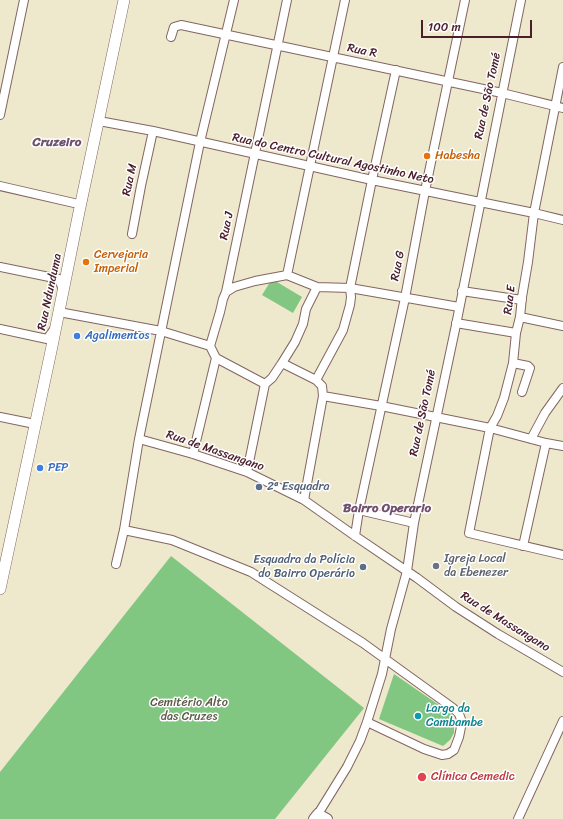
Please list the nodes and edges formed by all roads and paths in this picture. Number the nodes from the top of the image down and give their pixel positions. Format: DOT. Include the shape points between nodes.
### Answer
graph roads {
  1 [pos="24,0"];
  2 [pos="117,0"];
  3 [pos="124,0"];
  4 [pos="234,0"];
  5 [pos="287,0"];
  6 [pos="345,0"];
  7 [pos="464,0"];
  8 [pos="521,0"];
  9 [pos="226,34"];
  10 [pos="171,37"];
  11 [pos="277,46"];
  12 [pos="332,58"];
  13 [pos="563,67"];
  14 [pos="396,70"];
  15 [pos="448,81"];
  16 [pos="502,93"];
  17 [pos="559,107"];
  18 [pos="0,115"];
  19 [pos="99,121"];
  20 [pos="153,131"];
  21 [pos="200,142"];
  22 [pos="255,155"];
  23 [pos="309,167"];
  24 [pos="372,180"];
  25 [pos="0,186"];
  26 [pos="425,191"];
  27 [pos="480,202"];
  28 [pos="74,203"];
  29 [pos="534,213"];
  30 [pos="563,220"];
  31 [pos="132,234"];
  32 [pos="0,267"];
  33 [pos="287,275"];
  34 [pos="59,279"];
  35 [pos="317,287"];
  36 [pos="350,288"];
  37 [pos="63,291"];
  38 [pos="462,291"];
  39 [pos="226,292"];
  40 [pos="404,298"];
  41 [pos="522,300"];
  42 [pos="459,307"];
  43 [pos="58,312"];
  44 [pos="520,317"];
  45 [pos="456,323"];
  46 [pos="563,326"];
  47 [pos="56,328"];
  48 [pos="0,329"];
  49 [pos="161,331"];
  50 [pos="516,334"];
  51 [pos="47,339"];
  52 [pos="210,346"];
  53 [pos="216,358"];
  54 [pos="282,363"];
  55 [pos="513,363"];
  56 [pos="316,380"];
  57 [pos="265,384"];
  58 [pos="563,388"];
  59 [pos="522,392"];
  60 [pos="323,396"];
  61 [pos="381,406"];
  62 [pos="0,417"];
  63 [pos="436,417"];
  64 [pos="30,423"];
  65 [pos="490,428"];
  66 [pos="139,439"];
  67 [pos="531,439"];
  68 [pos="546,443"];
  69 [pos="563,446"];
  70 [pos="192,454"];
  71 [pos="247,472"];
  72 [pos="304,500"];
  73 [pos="359,510"];
  74 [pos="414,524"];
  75 [pos="124,530"];
  76 [pos="355,536"];
  77 [pos="523,546"];
  78 [pos="0,552"];
  79 [pos="563,555"];
  80 [pos="116,564"];
  81 [pos="407,571"];
  82 [pos="0,589"];
  83 [pos="385,659"];
  84 [pos="563,672"];
  85 [pos="563,721"];
  86 [pos="367,722"];
  87 [pos="316,817"];
  88 [pos="327,819"];
  89 [pos="518,819"];
  1 -- 18 [label="street"];
  2 -- 28 [label="main road, Rua Ndunduma"];
  3 -- 19 [label="main road, Rua Ndunduma"];
  4 -- 9 [label="street"];
  5 -- 11 [label="street, Rua J"];
  6 -- 12 [label="street"];
  7 -- 15 [label="street, Rua G"];
  8 -- 16 [label="street, Rua de São Tomé"];
  9 -- 10 [label="street, Rua R" via="181,25 174,27"];
  9 -- 11 [label="street, Rua R"];
  9 -- 21 [label="street"];
  11 -- 12 [label="street, Rua R"];
  11 -- 22 [label="street, Rua J"];
  12 -- 14 [label="street, Rua R"];
  12 -- 23 [label="street"];
  13 -- 17 [label="street, Rua E"];
  14 -- 15 [label="street, Rua R"];
  14 -- 24 [label="street"];
  15 -- 16 [label="street, Rua R"];
  15 -- 26 [label="street, Rua G"];
  16 -- 17 [label="street, Rua R"];
  16 -- 27 [label="street, Rua de São Tomé"];
  17 -- 29 [label="street, Rua E"];
  19 -- 20 [label="street, Rua do Centro Cultural Agostinho Neto"];
  19 -- 37 [label="main road, Rua Ndunduma"];
  20 -- 21 [label="street, Rua do Centro Cultural Agostinho Neto"];
  20 -- 31 [label="street, Rua M"];
  21 -- 22 [label="street, Rua do Centro Cultural Agostinho Neto"];
  21 -- 49 [label="street"];
  22 -- 23 [label="street, Rua do Centro Cultural Agostinho Neto"];
  22 -- 39 [label="street, Rua J"];
  23 -- 24 [label="street, Rua do Centro Cultural Agostinho Neto"];
  23 -- 33 [label="street"];
  24 -- 26 [label="street, Rua do Centro Cultural Agostinho Neto"];
  24 -- 36 [label="street"];
  25 -- 28 [label="street"];
  26 -- 27 [label="street, Rua do Centro Cultural Agostinho Neto"];
  26 -- 40 [label="street, Rua G"];
  27 -- 29 [label="street, Rua do Centro Cultural Agostinho Neto"];
  27 -- 38 [label="street, Rua de São Tomé"];
  28 -- 34 [label="main road, Rua Ndunduma"];
  29 -- 30 [label="street, Rua do Centro Cultural Agostinho Neto"];
  29 -- 41 [label="street, Rua E"];
  32 -- 34 [label="street"];
  33 -- 35 [label="street"];
  33 -- 39 [label="street" via="255,281"];
  34 -- 37 [label="street"];
  34 -- 51 [label="main road, Rua Ndunduma"];
  35 -- 36 [label="street"];
  35 -- 54 [label="street" via="306,309 301,329"];
  36 -- 40 [label="street"];
  36 -- 56 [label="street" via="350,305 343,330"];
  37 -- 43 [label="main road, Rua Ndunduma"];
  38 -- 41 [label="street"];
  38 -- 42 [label="street, Rua de São Tomé"];
  39 -- 52 [label="street, Rua J"];
  40 -- 42 [label="street"];
  40 -- 61 [label="street, Rua G"];
  41 -- 44 [label="street, Rua E"];
  42 -- 45 [label="street, Rua de São Tomé"];
  43 -- 47 [label="main road, Rua Ndunduma"];
  43 -- 49 [label="street"];
  44 -- 46 [label="street"];
  44 -- 50 [label="street, Rua E"];
  45 -- 50 [label="street"];
  45 -- 63 [label="street, Rua de São Tomé"];
  47 -- 51 [label="street"];
  47 -- 82 [label="main road, Rua Ndunduma"];
  48 -- 51 [label="street"];
  49 -- 52 [label="street"];
  49 -- 66 [label="street"];
  50 -- 55 [label="street, Rua E"];
  51 -- 64 [label="main road, Rua Ndunduma"];
  52 -- 53 [label="street"];
  53 -- 57 [label="street"];
  53 -- 70 [label="street"];
  54 -- 56 [label="street"];
  54 -- 57 [label="street"];
  55 -- 59 [label="street" via="530,368"];
  55 -- 65 [label="street, Rua E" via="498,416"];
  56 -- 60 [label="street" via="322,386"];
  57 -- 71 [label="street"];
  58 -- 67 [label="street"];
  60 -- 61 [label="street"];
  60 -- 72 [label="street"];
  61 -- 63 [label="street"];
  61 -- 73 [label="street, Rua G"];
  62 -- 64 [label="street"];
  63 -- 65 [label="street"];
  63 -- 74 [label="street, Rua de São Tomé"];
  64 -- 78 [label="main road, Rua Ndunduma"];
  65 -- 67 [label="street"];
  65 -- 77 [label="street, Rua E" via="469,533"];
  66 -- 70 [label="street, Rua de Massangano"];
  66 -- 75 [label="street"];
  67 -- 68 [label="street"];
  68 -- 69 [label="street"];
  68 -- 77 [label="street"];
  70 -- 71 [label="street, Rua de Massangano"];
  71 -- 72 [label="street, Rua de Massangano"];
  72 -- 76 [label="street, Rua de Massangano"];
  73 -- 74 [label="street"];
  73 -- 76 [label="street, Rua G"];
  74 -- 81 [label="street, Rua de São Tomé"];
  75 -- 80 [label="street"];
  75 -- 83 [label="street" via="172,540 251,572"];
  76 -- 81 [label="street, Rua de Massangano"];
  77 -- 79 [label="street"];
  81 -- 83 [label="street, Rua de São Tomé"];
  81 -- 84 [label="street, Rua de Massangano" via="456,607"];
  83 -- 86 [label="street, Rua de São Tomé"];
  83 -- 86 [label="street" via="459,714 462,722 459,737 454,750 442,755"];
  85 -- 89 [label="street"];
  86 -- 87 [label="street, Rua de São Tomé" via="347,767"];
  87 -- 88 [label="street"];
}
